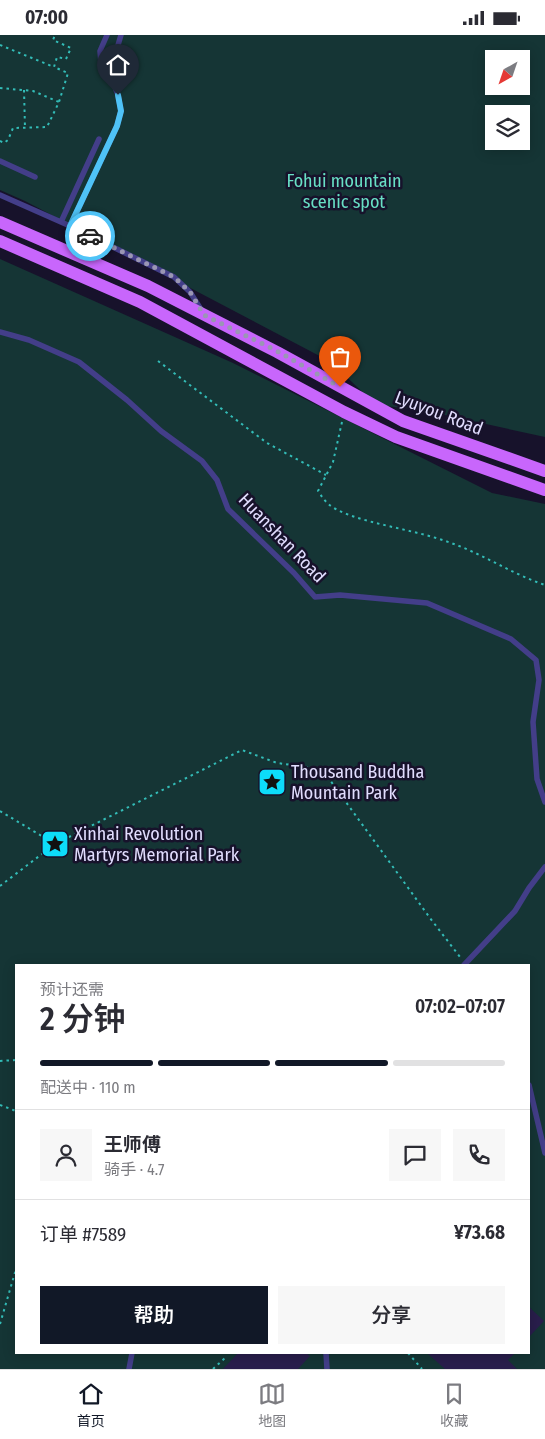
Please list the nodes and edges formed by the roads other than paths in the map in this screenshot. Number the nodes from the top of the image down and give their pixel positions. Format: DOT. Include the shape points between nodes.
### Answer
graph roads {
  1 [pos="107,35"];
  2 [pos="121,35"];
  3 [pos="112,71"];
  4 [pos="99,139"];
  5 [pos="0,161"];
  6 [pos="35,177"];
  7 [pos="0,195"];
  8 [pos="0,222"];
  9 [pos="61,222"];
  10 [pos="70,226"];
  11 [pos="0,241"];
  12 [pos="204,315"];
  13 [pos="0,332"];
  14 [pos="545,471"];
  15 [pos="545,490"];
  16 [pos="545,802"];
  17 [pos="545,867"];
  18 [pos="464,964"];
  19 [pos="530,1089"];
  20 [pos="545,1153"];
  21 [pos="132,1354"];
  22 [pos="326,1354"];
  23 [pos="129,1369"];
  24 [pos="327,1369"];
  1 -- 3 [label="lane" via="100,51 102,63"];
  2 -- 3 [label="lane"];
  3 -- 10 [label="lane" via="121,111 117,126"];
  4 -- 9 [label="lane"];
  5 -- 6 [label="lane"];
  7 -- 9 [label="lane"];
  8 -- 12 [label="main road, Lyuyou Road" via="148,286"];
  9 -- 10 [label="lane"];
  10 -- 12 [label="lane" via="174,277 190,292"];
  11 -- 15 [label="main road, Lyuyou Road" via="140,302 396,437"];
  12 -- 14 [label="main road, Lyuyou Road" via="277,351 403,421"];
  13 -- 16 [label="lane, Huanshan Road" via="29,340 79,362 202,461 217,480 228,509 315,597 340,595 427,603 511,639 536,660 539,680 533,722 537,779"];
  17 -- 18 [label="lane" via="515,911"];
  19 -- 20 [label="lane"];
  21 -- 23 [label="lane"];
  22 -- 24 [label="lane"];
}
